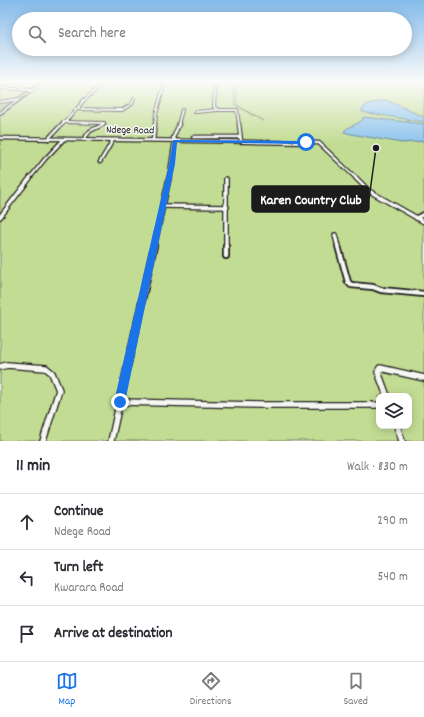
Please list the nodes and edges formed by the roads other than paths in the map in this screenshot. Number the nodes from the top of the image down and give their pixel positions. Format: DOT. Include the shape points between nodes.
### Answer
graph roads {
  1 [pos="15,103"];
  2 [pos="82,103"];
  3 [pos="133,103"];
  4 [pos="159,103"];
  5 [pos="214,103"];
  6 [pos="77,109"];
  7 [pos="182,110"];
  8 [pos="219,110"];
  9 [pos="195,112"];
  10 [pos="0,113"];
  11 [pos="63,122"];
  12 [pos="193,137"];
  13 [pos="240,137"];
  14 [pos="0,138"];
  15 [pos="48,139"];
  16 [pos="64,139"];
  17 [pos="84,139"];
  18 [pos="114,140"];
  19 [pos="153,140"];
  20 [pos="174,141"];
  21 [pos="241,142"];
  22 [pos="100,162"];
  23 [pos="226,179"];
  24 [pos="162,206"];
  25 [pos="226,207"];
  26 [pos="424,214"];
  27 [pos="0,217"];
  28 [pos="416,218"];
  29 [pos="424,222"];
  30 [pos="335,235"];
  31 [pos="226,256"];
  32 [pos="424,294"];
  33 [pos="0,367"];
  34 [pos="424,378"];
  35 [pos="385,393"];
  36 [pos="120,402"];
  37 [pos="376,405"];
  38 [pos="398,429"];
  39 [pos="43,441"];
  40 [pos="111,441"];
  41 [pos="402,441"];
  1 -- 10 [label="street"];
  2 -- 6 [label="street"];
  3 -- 6 [label="street" via="122,110"];
  4 -- 19 [label="street"];
  5 -- 8 [label="street" via="215,108"];
  6 -- 11 [label="street"];
  7 -- 20 [label="street"];
  8 -- 9 [label="street"];
  8 -- 13 [label="street" via="237,110"];
  11 -- 15 [label="street"];
  11 -- 17 [label="street" via="104,124 90,131"];
  12 -- 13 [label="street"];
  13 -- 21 [label="street"];
  14 -- 15 [label="street, Ndege Road"];
  15 -- 16 [label="street, Ndege Road"];
  16 -- 17 [label="street, Ndege Road"];
  16 -- 27 [label="street" via="45,159"];
  17 -- 18 [label="street, Ndege Road"];
  18 -- 19 [label="street, Ndege Road"];
  18 -- 22 [label="street"];
  19 -- 20 [label="street, Ndege Road"];
  20 -- 21 [label="street, Ndege Road"];
  20 -- 24 [label="street" via="172,164"];
  21 -- 28 [label="street, Ndege Road" via="321,144 369,191"];
  23 -- 25 [label="street"];
  24 -- 25 [label="street"];
  24 -- 36 [label="street"];
  25 -- 31 [label="street"];
  26 -- 28 [label="street"];
  28 -- 29 [label="street, Ndege Road"];
  30 -- 32 [label="street" via="351,285"];
  33 -- 39 [label="street" via="7,365 46,368 52,373 59,390"];
  34 -- 35 [label="street" via="380,368 378,372"];
  36 -- 37 [label="street"];
  36 -- 40 [label="street"];
  38 -- 41 [label="street"];
}
